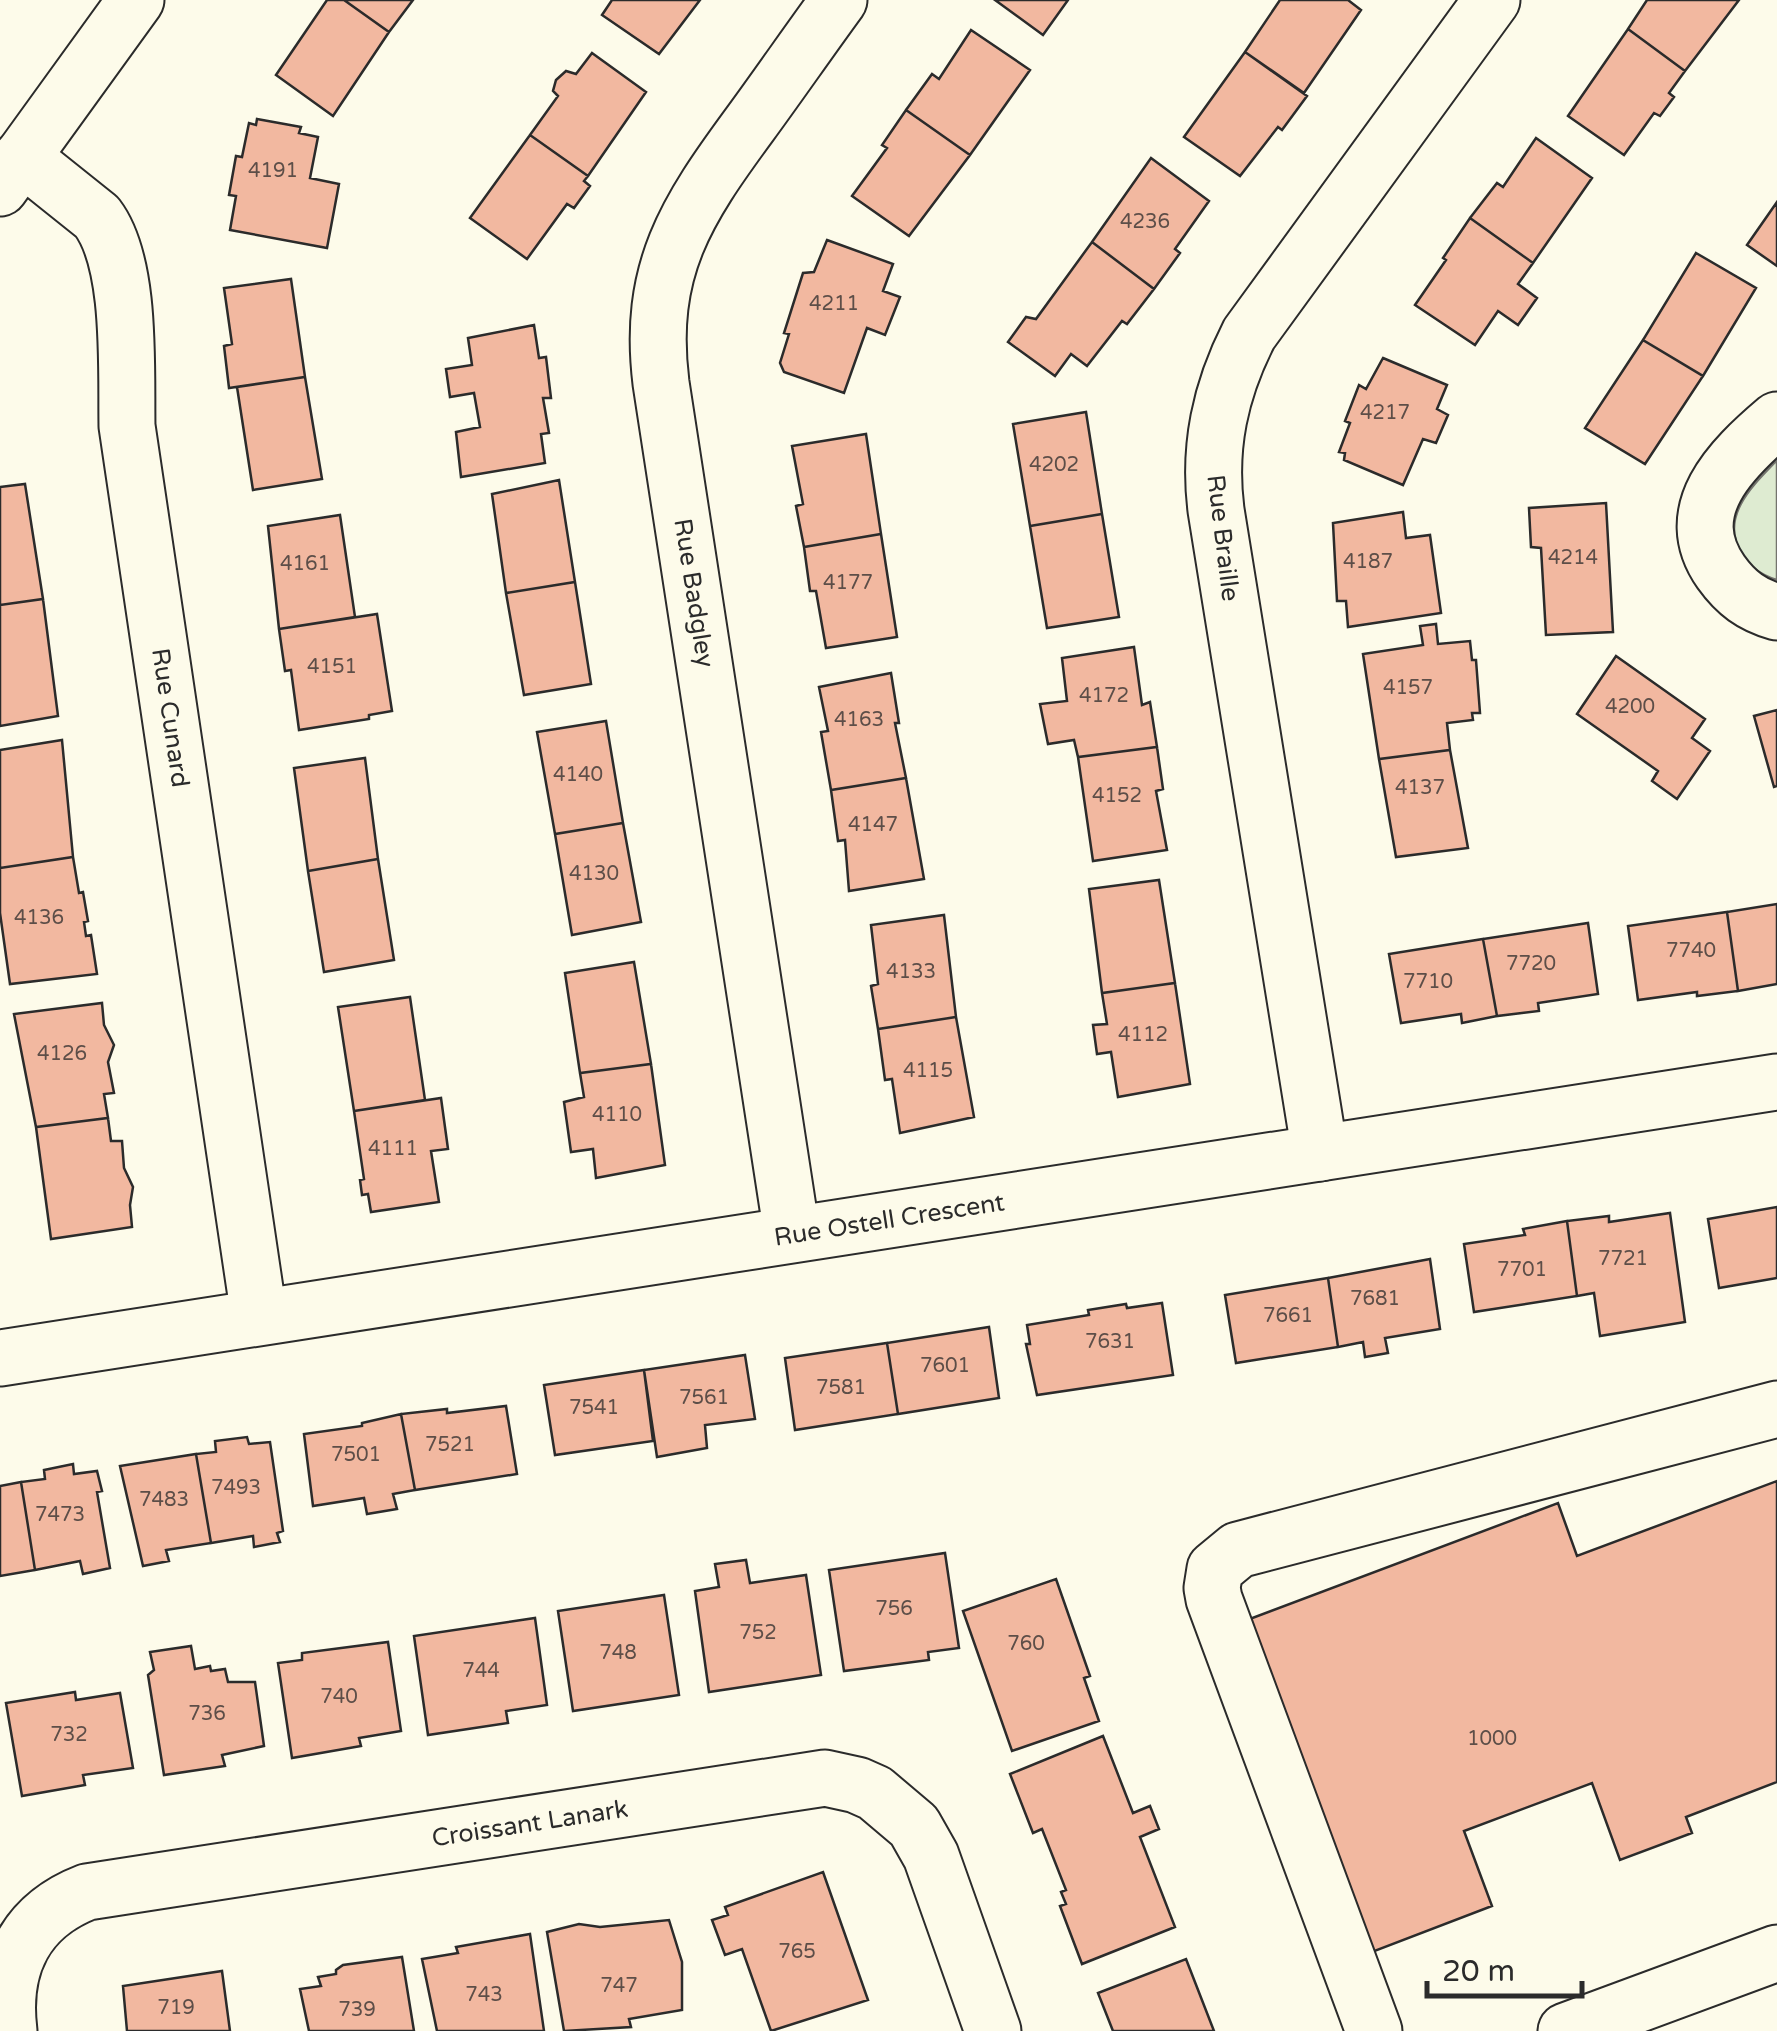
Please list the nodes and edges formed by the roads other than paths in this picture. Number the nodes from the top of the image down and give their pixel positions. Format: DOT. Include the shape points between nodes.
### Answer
graph roads {
  1 [pos="136,0"];
  2 [pos="840,0"];
  3 [pos="1492,0"];
  4 [pos="11,172"];
  5 [pos="1777,420"];
  6 [pos="1777,612"];
  7 [pos="1777,1082"];
  8 [pos="1320,1154"];
  9 [pos="792,1234"];
  10 [pos="259,1316"];
  11 [pos="0,1358"];
  12 [pos="1777,1408"];
  13 [pos="1777,1953"];
  14 [pos="8,2031"];
  15 [pos="993,2031"];
  16 [pos="1374,2031"];
  17 [pos="1566,2031"];
  1 -- 4 [label="street"];
  2 -- 9 [label="street, Rue Badgley" via="696,199 669,262 658,328"];
  3 -- 8 [label="street, Rue Braille" via="1249,334 1227,382 1216,432 1216,510"];
  4 -- 10 [label="street, Rue Cunard" via="96,216 116,259 127,426"];
  5 -- 6 [label="street" via="1720,480 1703,523 1704,542 1726,579 1741,596"];
  7 -- 8 [label="street, Rue Ostell Crescent"];
  8 -- 9 [label="street, Rue Ostell Crescent"];
  9 -- 10 [label="street, Rue Ostell Crescent"];
  10 -- 11 [label="street, Rue Ostell Crescent"];
  12 -- 16 [label="street" via="1238,1550 1215,1568 1214,1599"];
  13 -- 17 [label="street"];
  14 -- 15 [label="street, Croissant Lanark" via="8,1986 18,1951 52,1908 87,1892 825,1778 874,1794 914,1826 931,1856"];
}
